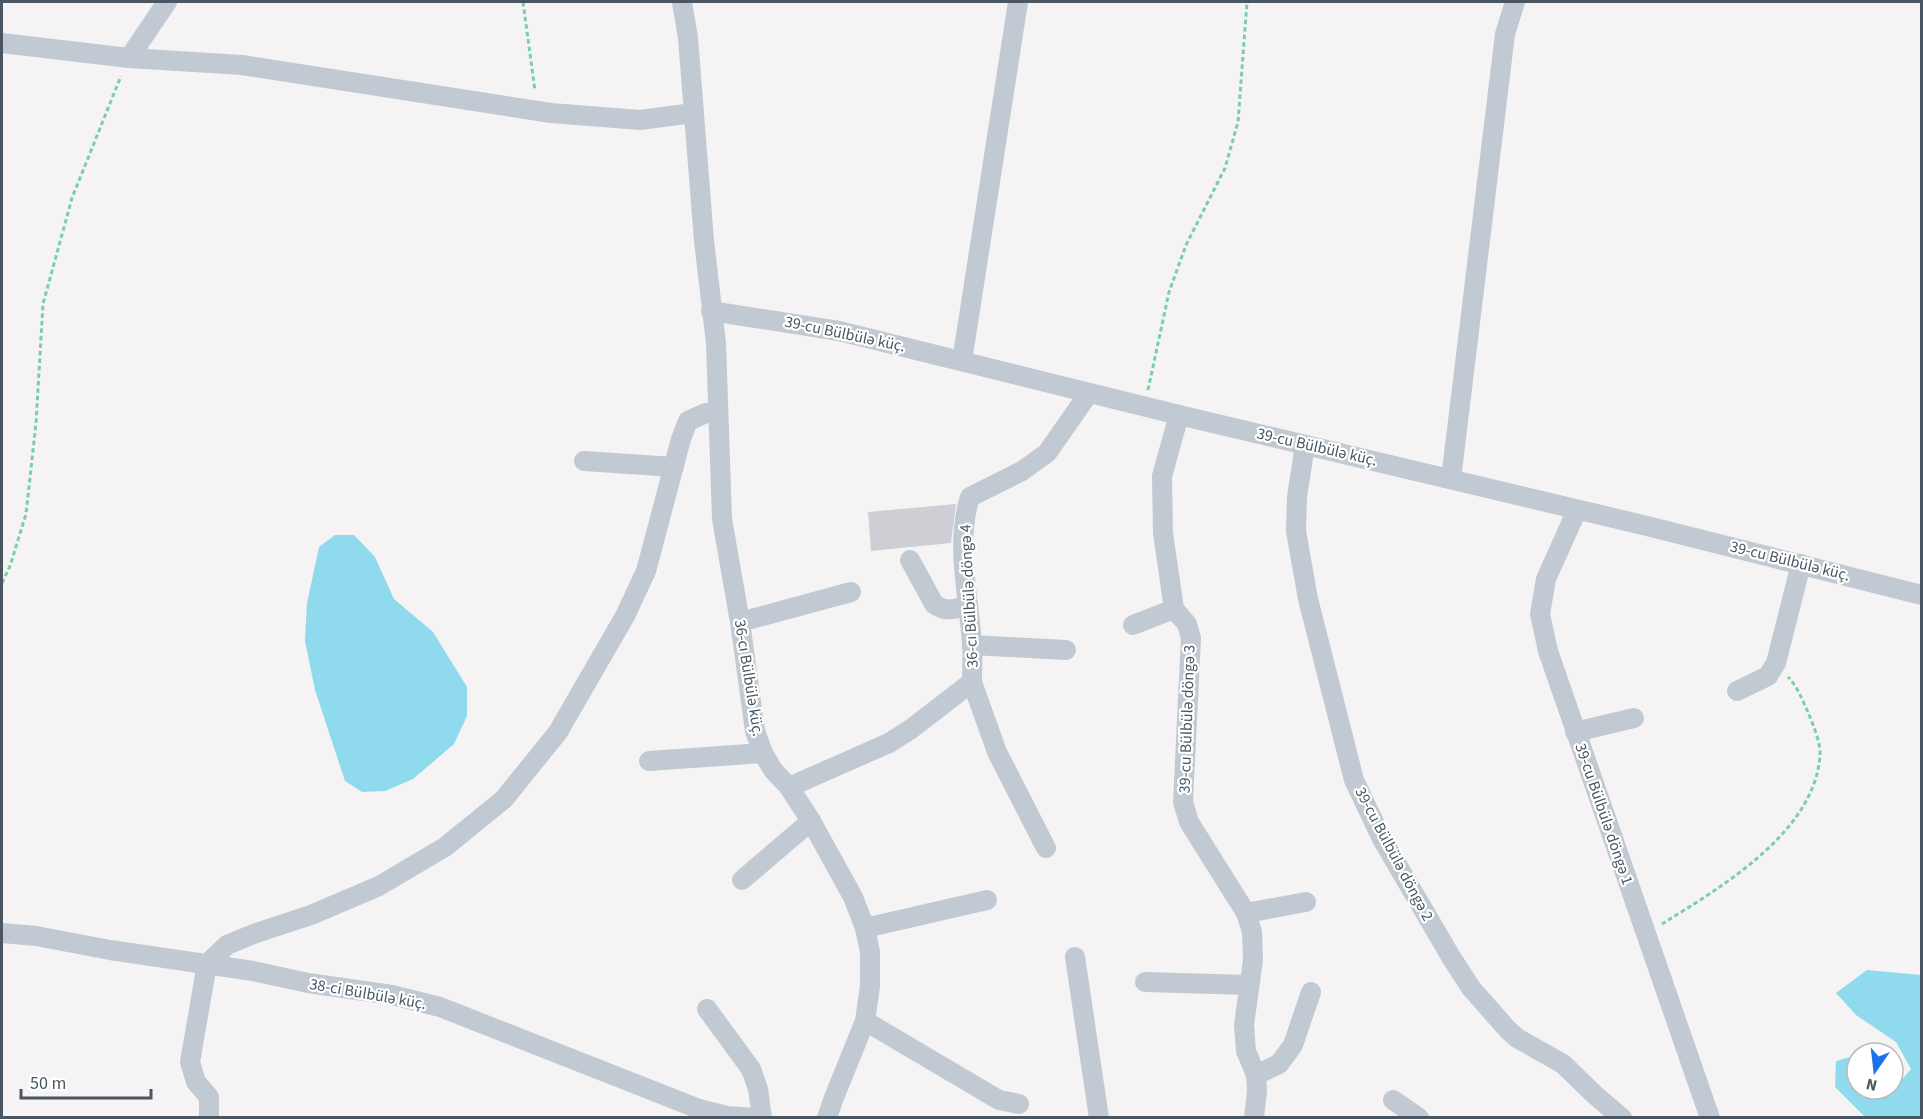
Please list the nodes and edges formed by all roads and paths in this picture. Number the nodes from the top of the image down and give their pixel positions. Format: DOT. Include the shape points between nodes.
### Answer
graph roads {
  1 [pos="167,2"];
  2 [pos="523,2"];
  3 [pos="682,2"];
  4 [pos="1018,2"];
  5 [pos="1247,2"];
  6 [pos="1515,2"];
  7 [pos="2,43"];
  8 [pos="129,58"];
  9 [pos="537,111"];
  10 [pos="693,113"];
  11 [pos="711,311"];
  12 [pos="962,361"];
  13 [pos="1089,393"];
  14 [pos="1144,406"];
  15 [pos="717,411"];
  16 [pos="1179,415"];
  17 [pos="1305,445"];
  18 [pos="584,461"];
  19 [pos="674,467"];
  20 [pos="1451,479"];
  21 [pos="1577,510"];
  22 [pos="910,560"];
  23 [pos="1801,564"];
  24 [pos="2,582"];
  25 [pos="851,592"];
  26 [pos="1922,595"];
  27 [pos="968,605"];
  28 [pos="1174,609"];
  29 [pos="740,621"];
  30 [pos="1133,625"];
  31 [pos="972,645"];
  32 [pos="1066,650"];
  33 [pos="1776,663"];
  34 [pos="972,682"];
  35 [pos="1737,690"];
  36 [pos="1634,718"];
  37 [pos="1575,732"];
  38 [pos="763,753"];
  39 [pos="649,761"];
  40 [pos="789,787"];
  41 [pos="812,821"];
  42 [pos="1046,848"];
  43 [pos="742,880"];
  44 [pos="987,900"];
  45 [pos="1306,902"];
  46 [pos="1246,913"];
  47 [pos="865,928"];
  48 [pos="2,933"];
  49 [pos="1646,934"];
  50 [pos="1075,957"];
  51 [pos="207,964"];
  52 [pos="1145,982"];
  53 [pos="1249,985"];
  54 [pos="1311,992"];
  55 [pos="706,1008"];
  56 [pos="865,1020"];
  57 [pos="1256,1075"];
  58 [pos="1393,1100"];
  59 [pos="1019,1104"];
  60 [pos="209,1118"];
  61 [pos="754,1118"];
  62 [pos="762,1118"];
  63 [pos="827,1118"];
  64 [pos="1099,1118"];
  65 [pos="1254,1118"];
  66 [pos="1419,1118"];
  67 [pos="1622,1118"];
  68 [pos="1710,1118"];
  1 -- 8 [label="street"];
  2 -- 9 [label="path"];
  3 -- 10 [label="street, 36-cı Bülbülə küç."];
  4 -- 12 [label="street"];
  5 -- 14 [label="path" via="1238,122 1225,168 1186,245 1169,292"];
  6 -- 20 [label="street" via="1505,34"];
  7 -- 8 [label="street"];
  8 -- 9 [label="street" via="242,66"];
  8 -- 24 [label="path" via="72,198 43,304 26,514"];
  9 -- 10 [label="street" via="640,120"];
  10 -- 11 [label="street, 36-cı Bülbülə küç."];
  11 -- 12 [label="street, 39-cu Bülbülə küç." via="839,331"];
  11 -- 15 [label="street, 36-cı Bülbülə küç." via="716,343"];
  12 -- 13 [label="street, 39-cu Bülbülə küç."];
  13 -- 14 [label="street, 39-cu Bülbülə küç."];
  13 -- 27 [label="street, 36-cı Bülbülə döngə 4" via="1047,453 1023,471 970,497 963,540"];
  14 -- 16 [label="street, 39-cu Bülbülə küç."];
  15 -- 19 [label="street" via="688,422"];
  15 -- 29 [label="street, 36-cı Bülbülə küç." via="722,519"];
  16 -- 17 [label="street, 39-cu Bülbülə küç."];
  16 -- 28 [label="street, 39-cu Bülbülə döngə 3" via="1162,476 1163,533"];
  17 -- 20 [label="street, 39-cu Bülbülə küç."];
  17 -- 67 [label="street, 39-cu Bülbülə döngə 2" via="1296,531 1308,599 1351,769 1382,839 1451,957 1508,1030 1563,1064"];
  18 -- 19 [label="street"];
  19 -- 51 [label="street" via="646,571 625,616 558,732 504,799 445,847 379,885 227,945"];
  20 -- 21 [label="street, 39-cu Bülbülə küç."];
  21 -- 23 [label="street, 39-cu Bülbülə küç."];
  21 -- 37 [label="street, 39-cu Bülbülə döngə 1" via="1546,579 1540,614"];
  22 -- 27 [label="street" via="940,609"];
  23 -- 26 [label="street, 39-cu Bülbülə küç."];
  23 -- 33 [label="street"];
  25 -- 29 [label="street"];
  27 -- 31 [label="street, 36-cı Bülbülə döngə 4"];
  28 -- 30 [label="street"];
  28 -- 46 [label="street, 39-cu Bülbülə döngə 3" via="1187,624 1191,638 1183,802 1189,822"];
  29 -- 38 [label="street, 36-cı Bülbülə küç." via="755,731"];
  31 -- 32 [label="street"];
  31 -- 34 [label="street, 36-cı Bülbülə döngə 4"];
  33 -- 35 [label="street" via="1768,676"];
  33 -- 49 [label="path" via="1796,685 1813,723 1821,754 1816,784 1790,827 1737,876"];
  34 -- 40 [label="street, 36-cı Bülbülə döngə 4" via="888,743"];
  34 -- 42 [label="street" via="997,752"];
  36 -- 37 [label="street"];
  37 -- 49 [label="street, 39-cu Bülbülə döngə 1"];
  38 -- 39 [label="street"];
  38 -- 40 [label="street, 36-cı Bülbülə küç."];
  40 -- 41 [label="street, 36-cı Bülbülə küç."];
  41 -- 43 [label="street"];
  41 -- 47 [label="street, 36-cı Bülbülə küç." via="853,897"];
  44 -- 47 [label="street"];
  45 -- 46 [label="street"];
  46 -- 53 [label="street, 39-cu Bülbülə döngə 3" via="1252,932"];
  47 -- 56 [label="street, 36-cı Bülbülə küç." via="870,952"];
  48 -- 51 [label="street, 38-ci Bülbülə küç."];
  49 -- 68 [label="street, 39-cu Bülbülə döngə 1"];
  50 -- 64 [label="street"];
  51 -- 60 [label="street" via="190,1062 196,1082 208,1097"];
  51 -- 61 [label="street, 38-ci Bülbülə küç." via="392,995 440,1007 679,1102 727,1116"];
  52 -- 53 [label="street"];
  53 -- 57 [label="street, 39-cu Bülbülə döngə 3" via="1244,1025 1246,1051"];
  54 -- 57 [label="street" via="1293,1045 1279,1064"];
  55 -- 62 [label="street" via="751,1069"];
  56 -- 59 [label="street" via="999,1100"];
  56 -- 63 [label="street, 36-cı Bülbülə küç."];
  57 -- 65 [label="street, 39-cu Bülbülə döngə 3"];
  58 -- 66 [label="street"];
}
